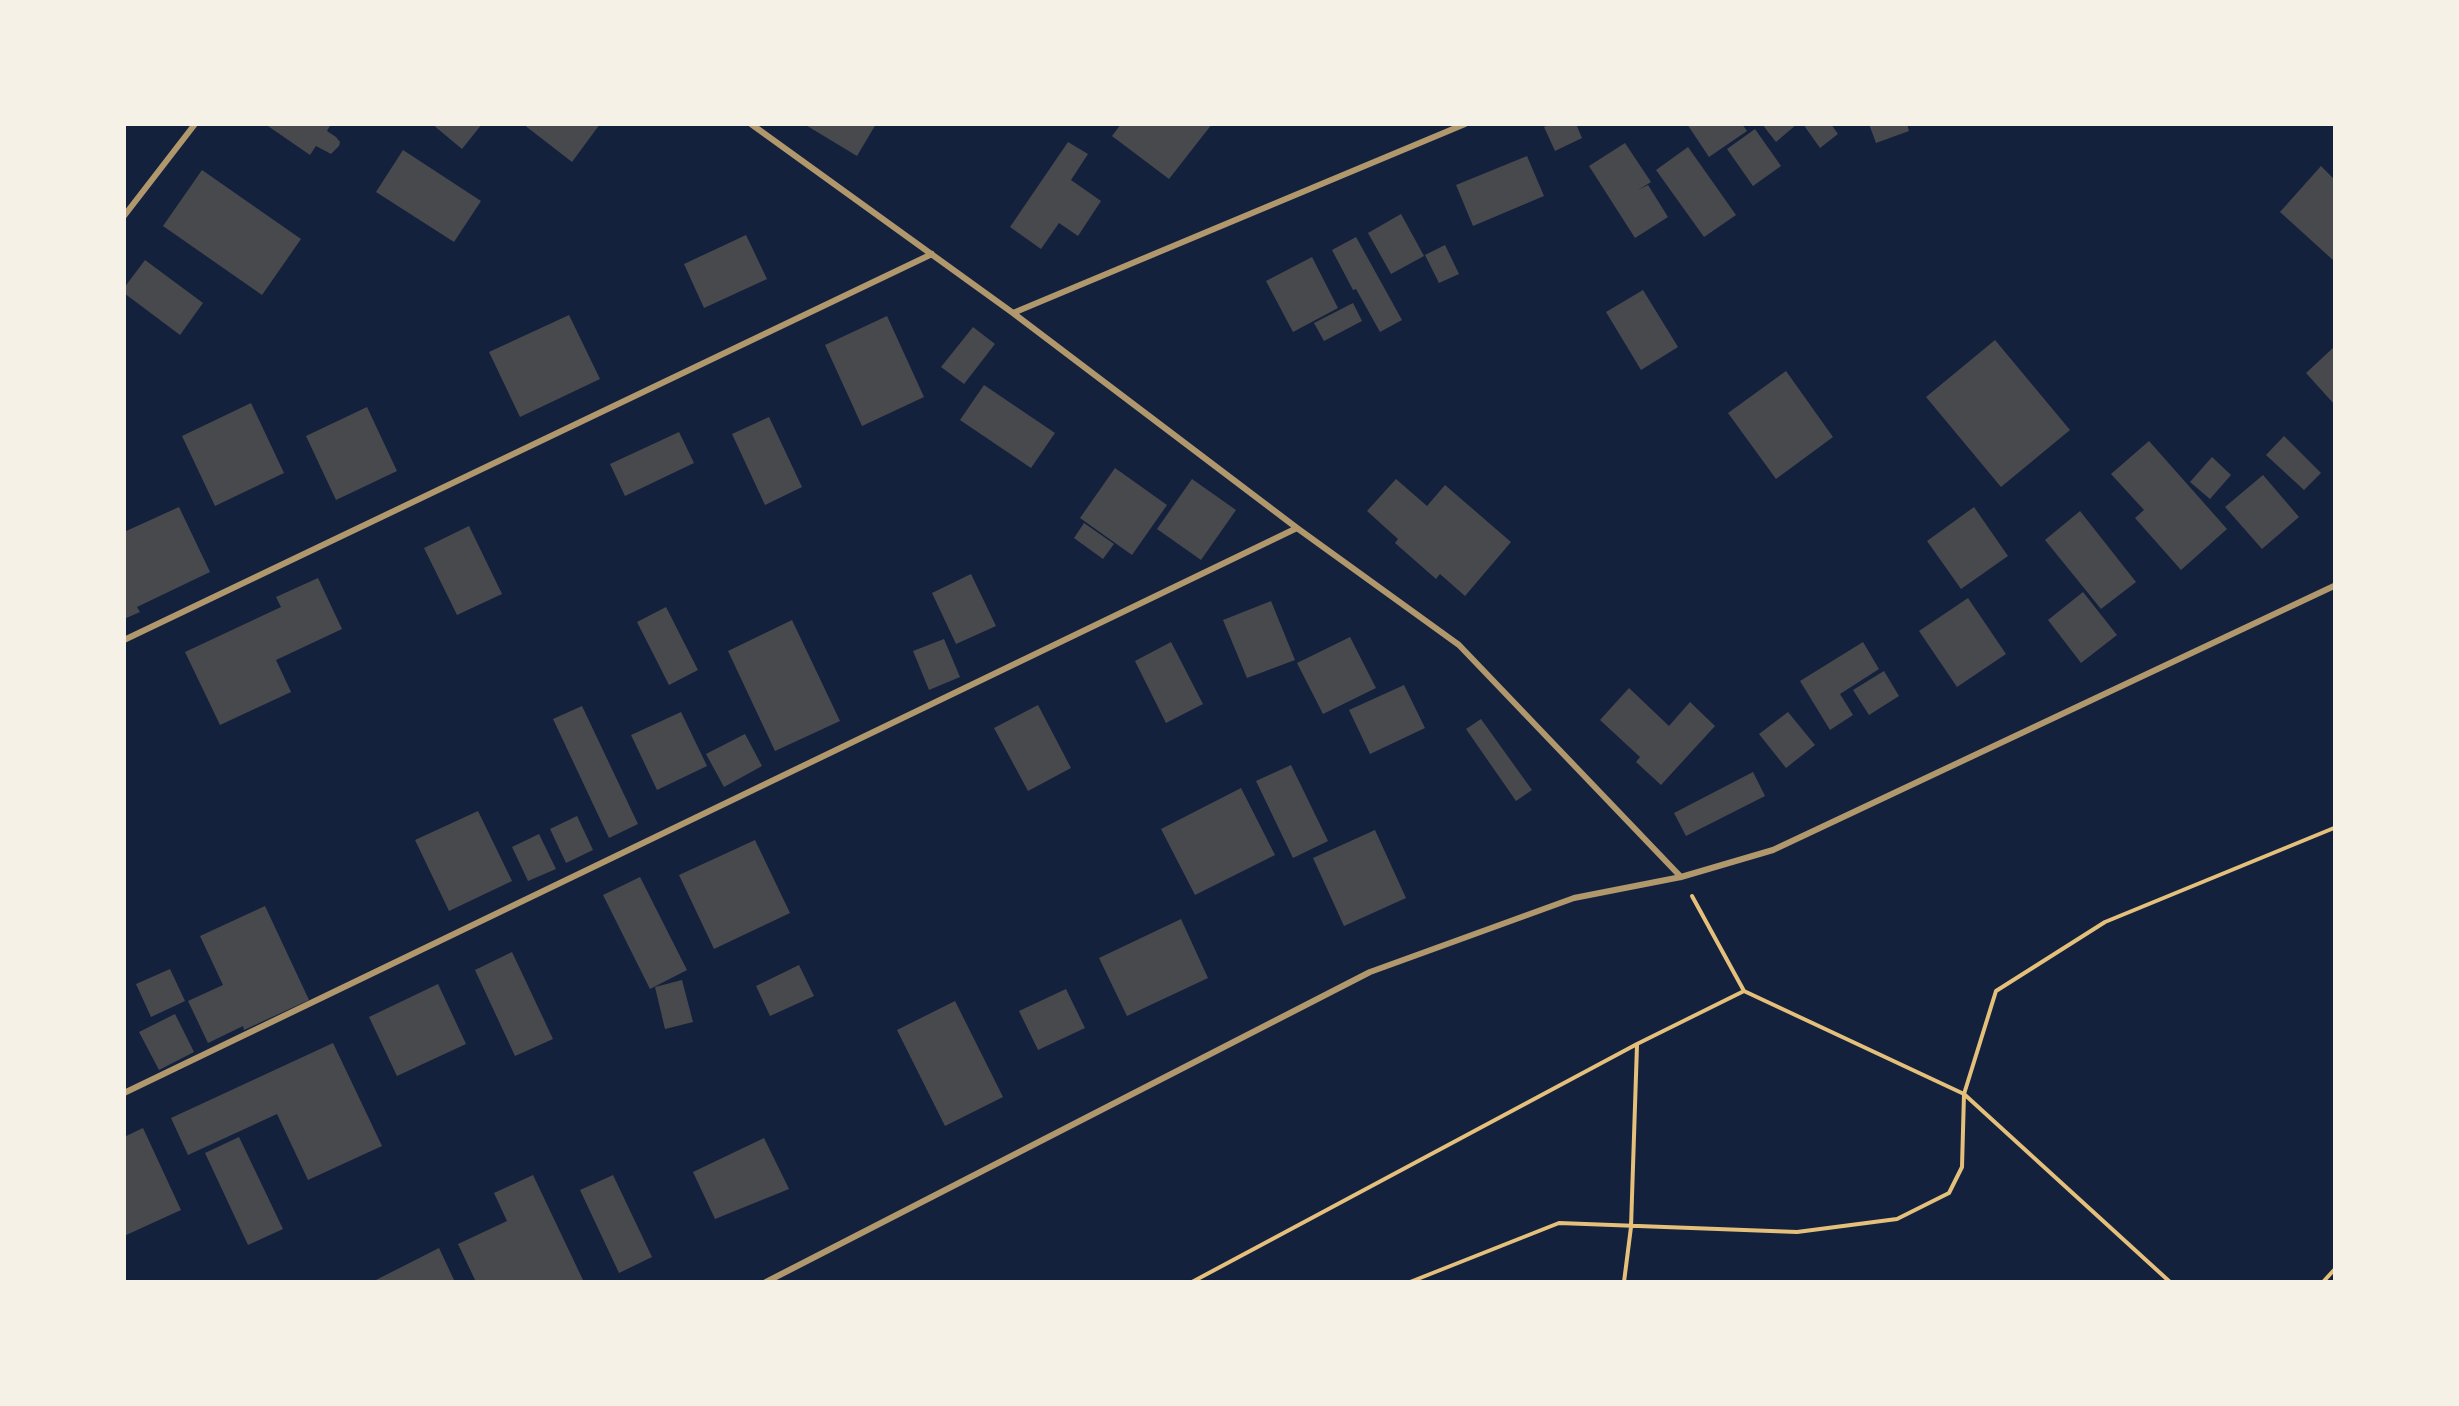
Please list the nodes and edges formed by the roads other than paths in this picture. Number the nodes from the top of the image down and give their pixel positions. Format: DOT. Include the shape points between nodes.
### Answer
graph roads {
  1 [pos="195,124"];
  2 [pos="751,124"];
  3 [pos="1465,124"];
  4 [pos="124,216"];
  5 [pos="932,254"];
  6 [pos="1013,313"];
  7 [pos="1297,528"];
  8 [pos="2334,586"];
  9 [pos="124,640"];
  10 [pos="1681,877"];
  11 [pos="124,1093"];
  12 [pos="766,1281"];
  1 -- 4 [label="street"];
  2 -- 5 [label="street"];
  3 -- 6 [label="street"];
  5 -- 6 [label="street"];
  5 -- 9 [label="street"];
  6 -- 7 [label="street"];
  7 -- 10 [label="street" via="1459,645"];
  7 -- 11 [label="street"];
  8 -- 10 [label="street" via="1773,850"];
  10 -- 12 [label="street" via="1574,898 1370,972"];
}
